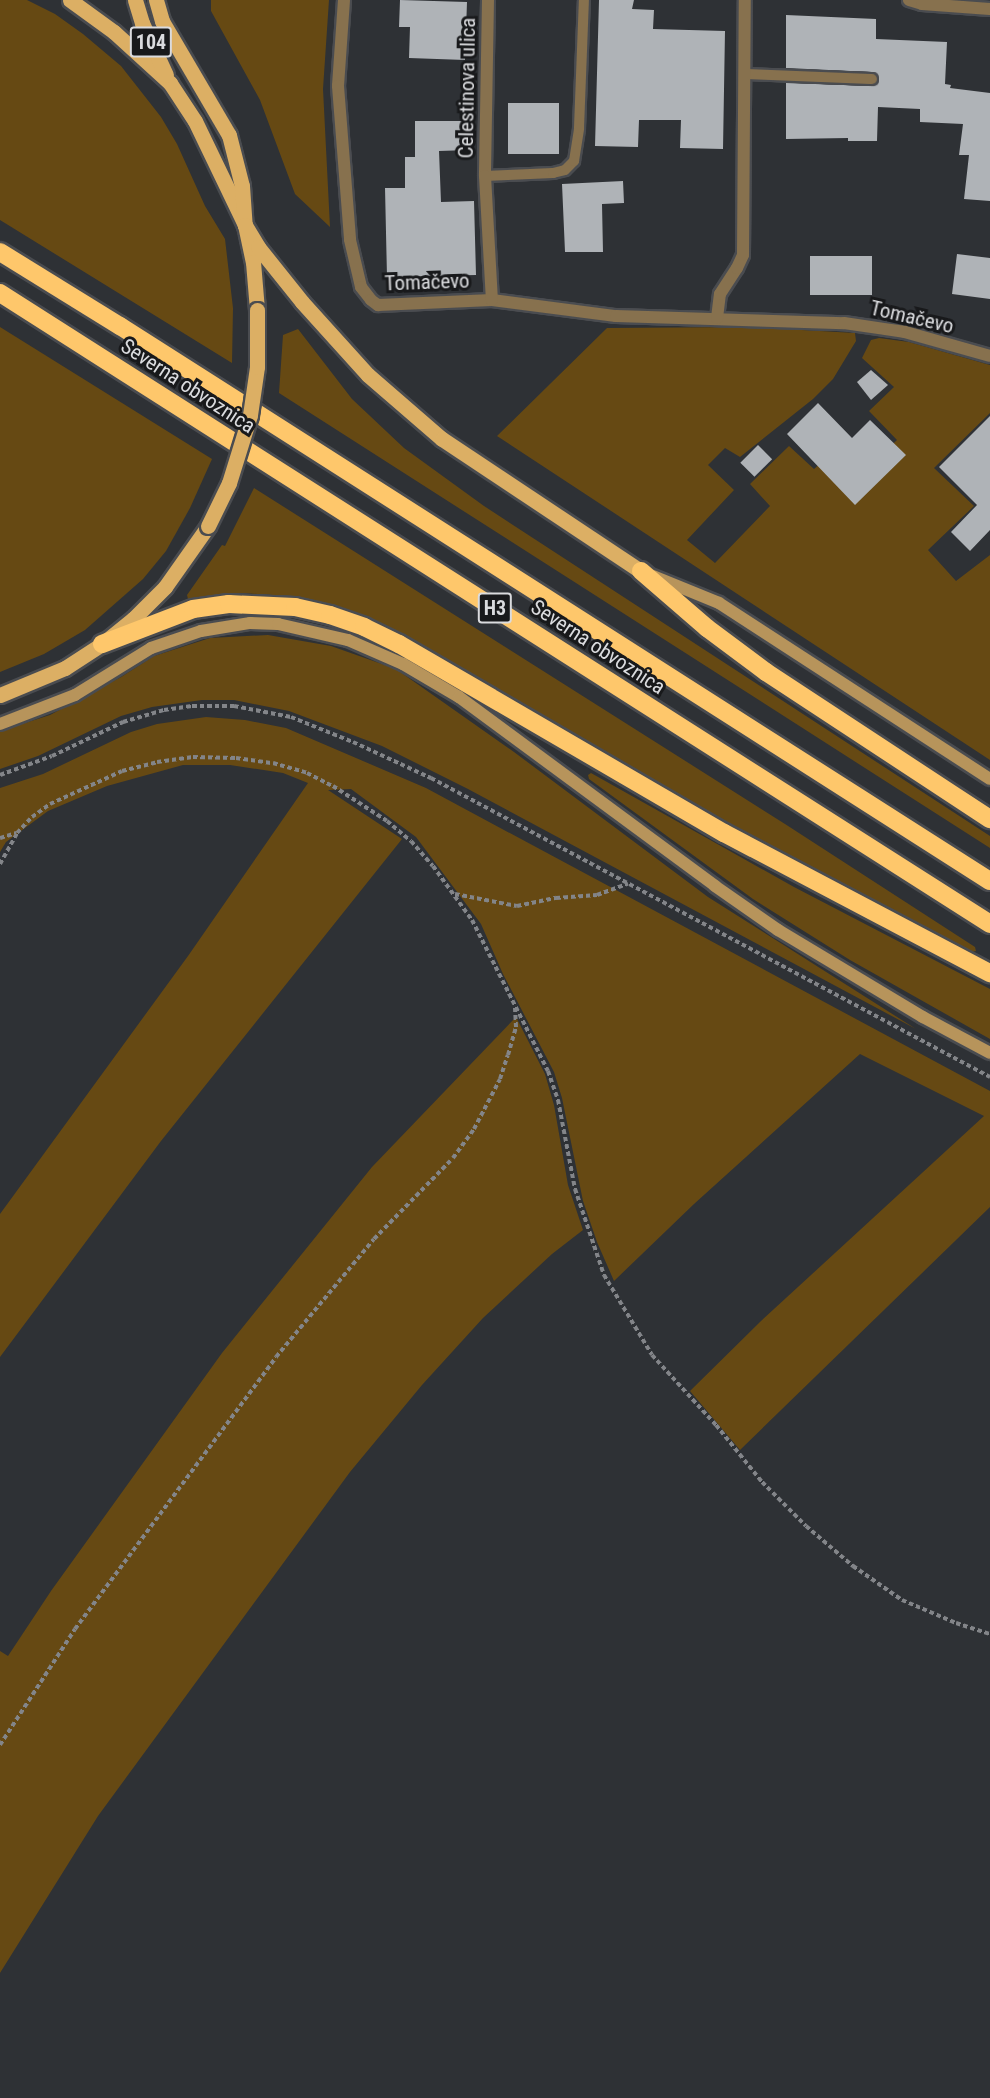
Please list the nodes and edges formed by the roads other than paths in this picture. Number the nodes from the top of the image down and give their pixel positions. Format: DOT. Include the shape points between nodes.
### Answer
graph roads {
  1 [pos="70,0"];
  2 [pos="135,0"];
  3 [pos="156,0"];
  4 [pos="344,0"];
  5 [pos="488,0"];
  6 [pos="584,0"];
  7 [pos="744,0"];
  8 [pos="909,0"];
  9 [pos="990,9"];
  10 [pos="745,74"];
  11 [pos="872,79"];
  12 [pos="170,83"];
  13 [pos="485,176"];
  14 [pos="245,225"];
  15 [pos="0,252"];
  16 [pos="0,293"];
  17 [pos="492,300"];
  18 [pos="717,318"];
  19 [pos="990,356"];
  20 [pos="641,571"];
  21 [pos="102,644"];
  22 [pos="0,695"];
  23 [pos="0,724"];
  24 [pos="990,779"];
  25 [pos="990,819"];
  26 [pos="990,881"];
  27 [pos="990,924"];
  28 [pos="990,973"];
  29 [pos="990,1053"];
  1 -- 12 [label="main road" via="114,32"];
  2 -- 12 [label="main road, 104"];
  3 -- 14 [label="main road" via="162,21 230,135 242,186"];
  4 -- 17 [label="street, Tomačevo" via="338,68 341,138 352,256 361,287 371,300 386,307"];
  5 -- 13 [label="street, Celestinova ulica"];
  6 -- 13 [label="lane, Celestinova ulica" via="579,129 574,161 565,170 553,173"];
  7 -- 10 [label="street"];
  8 -- 9 [label="street"];
  10 -- 11 [label="lane"];
  10 -- 18 [label="street" via="743,255 720,294"];
  12 -- 14 [label="main road" via="206,141"];
  13 -- 17 [label="street, Celestinova ulica"];
  14 -- 20 [label="main road" via="264,255 340,347 388,394 471,460"];
  14 -- 21 [label="main road, bridge" via="257,310 256,382 229,483 208,526 165,587"];
  15 -- 26 [label="highway, Severna obvoznica / H3"];
  16 -- 27 [label="highway, Severna obvoznica / H3"];
  17 -- 18 [label="street, Tomačevo" via="616,316"];
  18 -- 19 [label="street, Tomačevo" via="875,326"];
  20 -- 24 [label="street" via="719,603"];
  20 -- 25 [label="highway" via="766,672"];
  21 -- 22 [label="main road" via="47,677"];
  21 -- 28 [label="highway" via="193,609 229,604 295,608 364,627 724,833"];
  23 -- 29 [label="street" via="75,695 151,648 201,631 250,623 278,624 348,640 403,664 459,697 778,930"];
}
